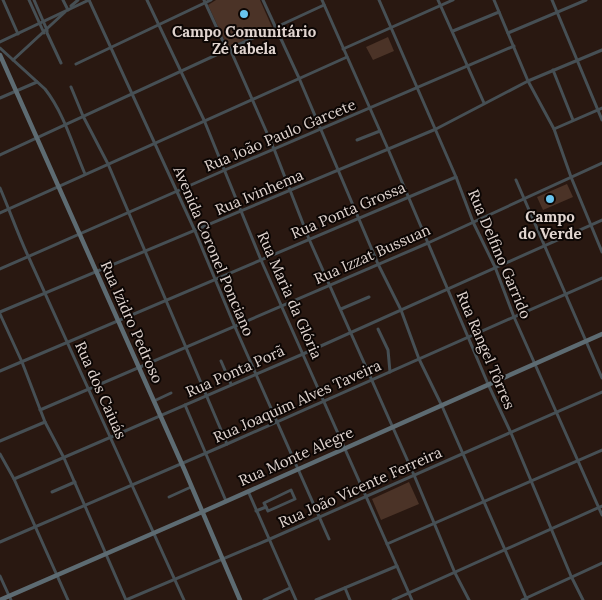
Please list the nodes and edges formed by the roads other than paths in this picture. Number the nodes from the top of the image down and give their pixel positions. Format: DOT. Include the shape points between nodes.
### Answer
graph roads {
  1 [pos="3,0"];
  2 [pos="29,0"];
  3 [pos="34,0"];
  4 [pos="63,0"];
  5 [pos="78,0"];
  6 [pos="89,0"];
  7 [pos="147,0"];
  8 [pos="210,0"];
  9 [pos="262,0"];
  10 [pos="322,0"];
  11 [pos="379,0"];
  12 [pos="438,0"];
  13 [pos="453,0"];
  14 [pos="494,0"];
  15 [pos="552,0"];
  16 [pos="586,0"];
  17 [pos="205,1"];
  18 [pos="324,5"];
  19 [pos="441,5"];
  20 [pos="68,10"];
  21 [pos="499,12"];
  22 [pos="557,12"];
  23 [pos="43,21"];
  24 [pos="39,23"];
  25 [pos="158,25"];
  26 [pos="391,27"];
  27 [pos="276,28"];
  28 [pos="453,31"];
  29 [pos="46,32"];
  30 [pos="508,33"];
  31 [pos="18,34"];
  32 [pos="0,42"];
  33 [pos="514,46"];
  34 [pos="0,48"];
  35 [pos="111,48"];
  36 [pos="343,49"];
  37 [pos="228,50"];
  38 [pos="602,50"];
  39 [pos="0,55"];
  40 [pos="346,57"];
  41 [pos="13,60"];
  42 [pos="578,60"];
  43 [pos="61,63"];
  44 [pos="76,64"];
  45 [pos="468,65"];
  46 [pos="181,70"];
  47 [pos="553,70"];
  48 [pos="300,78"];
  49 [pos="528,81"];
  50 [pos="38,82"];
  51 [pos="71,87"];
  52 [pos="417,87"];
  53 [pos="16,91"];
  54 [pos="131,94"];
  55 [pos="0,98"];
  56 [pos="252,99"];
  57 [pos="484,103"];
  58 [pos="602,108"];
  59 [pos="370,109"];
  60 [pos="598,110"];
  61 [pos="83,116"];
  62 [pos="204,120"];
  63 [pos="573,120"];
  64 [pos="602,120"];
  65 [pos="65,124"];
  66 [pos="554,128"];
  67 [pos="322,129"];
  68 [pos="436,129"];
  69 [pos="380,131"];
  70 [pos="37,138"];
  71 [pos="357,140"];
  72 [pos="155,142"];
  73 [pos="274,149"];
  74 [pos="388,149"];
  75 [pos="0,155"];
  76 [pos="602,163"];
  77 [pos="108,164"];
  78 [pos="225,170"];
  79 [pos="339,170"];
  80 [pos="85,174"];
  81 [pos="456,177"];
  82 [pos="571,177"];
  83 [pos="516,180"];
  84 [pos="58,186"];
  85 [pos="0,188"];
  86 [pos="290,190"];
  87 [pos="177,192"];
  88 [pos="408,197"];
  89 [pos="524,200"];
  90 [pos="9,209"];
  91 [pos="242,211"];
  92 [pos="0,213"];
  93 [pos="129,213"];
  94 [pos="359,219"];
  95 [pos="602,220"];
  96 [pos="473,222"];
  97 [pos="591,225"];
  98 [pos="196,231"];
  99 [pos="80,234"];
  100 [pos="310,238"];
  101 [pos="428,243"];
  102 [pos="544,246"];
  103 [pos="145,251"];
  104 [pos="602,252"];
  105 [pos="28,257"];
  106 [pos="261,260"];
  107 [pos="378,264"];
  108 [pos="495,267"];
  109 [pos="0,269"];
  110 [pos="96,271"];
  111 [pos="602,278"];
  112 [pos="215,279"];
  113 [pos="331,285"];
  114 [pos="448,288"];
  115 [pos="46,292"];
  116 [pos="565,294"];
  117 [pos="369,297"];
  118 [pos="166,300"];
  119 [pos="282,306"];
  120 [pos="341,309"];
  121 [pos="400,310"];
  122 [pos="0,313"];
  123 [pos="514,316"];
  124 [pos="118,321"];
  125 [pos="235,327"];
  126 [pos="378,329"];
  127 [pos="351,332"];
  128 [pos="602,334"];
  129 [pos="468,338"];
  130 [pos="586,341"];
  131 [pos="67,342"];
  132 [pos="186,348"];
  133 [pos="303,354"];
  134 [pos="419,359"];
  135 [pos="221,361"];
  136 [pos="22,362"];
  137 [pos="535,364"];
  138 [pos="139,368"];
  139 [pos="0,371"];
  140 [pos="390,372"];
  141 [pos="256,373"];
  142 [pos="602,378"];
  143 [pos="372,380"];
  144 [pos="231,384"];
  145 [pos="488,384"];
  146 [pos="88,389"];
  147 [pos="602,392"];
  148 [pos="171,393"];
  149 [pos="208,395"];
  150 [pos="154,401"];
  151 [pos="324,401"];
  152 [pos="185,405"];
  153 [pos="442,406"];
  154 [pos="40,410"];
  155 [pos="556,412"];
  156 [pos="160,416"];
  157 [pos="45,422"];
  158 [pos="276,422"];
  159 [pos="393,427"];
  160 [pos="511,433"];
  161 [pos="109,437"];
  162 [pos="0,441"];
  163 [pos="227,444"];
  164 [pos="346,448"];
  165 [pos="602,450"];
  166 [pos="206,453"];
  167 [pos="0,454"];
  168 [pos="463,454"];
  169 [pos="64,458"];
  170 [pos="577,460"];
  171 [pos="181,463"];
  172 [pos="4,464"];
  173 [pos="0,467"];
  174 [pos="297,469"];
  175 [pos="414,475"];
  176 [pos="14,479"];
  177 [pos="531,481"];
  178 [pos="75,482"];
  179 [pos="132,485"];
  180 [pos="191,487"];
  181 [pos="52,492"];
  182 [pos="248,492"];
  183 [pos="366,496"];
  184 [pos="169,497"];
  185 [pos="226,501"];
  186 [pos="483,502"];
  187 [pos="85,504"];
  188 [pos="266,507"];
  189 [pos="600,507"];
  190 [pos="256,511"];
  191 [pos="202,512"];
  192 [pos="602,515"];
  193 [pos="320,517"];
  194 [pos="435,523"];
  195 [pos="36,526"];
  196 [pos="552,528"];
  197 [pos="154,532"];
  198 [pos="330,539"];
  199 [pos="270,540"];
  200 [pos="0,542"];
  201 [pos="387,544"];
  202 [pos="504,550"];
  203 [pos="106,553"];
  204 [pos="222,558"];
  205 [pos="602,563"];
  206 [pos="397,566"];
  207 [pos="455,573"];
  208 [pos="0,576"];
  209 [pos="56,576"];
  210 [pos="571,576"];
  211 [pos="174,579"];
  212 [pos="290,588"];
  213 [pos="344,588"];
  214 [pos="409,593"];
  215 [pos="10,598"];
  216 [pos="527,599"];
  217 [pos="0,600"];
  218 [pos="68,600"];
  219 [pos="126,600"];
  220 [pos="184,600"];
  221 [pos="240,600"];
  222 [pos="264,600"];
  223 [pos="296,600"];
  224 [pos="316,600"];
  225 [pos="350,600"];
  226 [pos="393,600"];
  227 [pos="412,600"];
  228 [pos="469,600"];
  229 [pos="522,600"];
  230 [pos="583,600"];
  1 -- 31 [label="street"];
  2 -- 24 [label="street"];
  3 -- 23 [label="street"];
  4 -- 20 [label="street"];
  5 -- 20 [label="street"];
  6 -- 20 [label="street"];
  6 -- 35 [label="street, Avenida Coronel Ponciano"];
  7 -- 25 [label="street, Rua Maria da Glória"];
  8 -- 17 [label="street"];
  9 -- 27 [label="street"];
  10 -- 18 [label="street, Rua Rangel Tôrres"];
  11 -- 26 [label="street, Rua Delfino Garrido"];
  12 -- 19 [label="street"];
  13 -- 19 [label="street"];
  14 -- 21 [label="street"];
  15 -- 22 [label="street"];
  16 -- 22 [label="street"];
  17 -- 25 [label="street"];
  17 -- 37 [label="street"];
  18 -- 27 [label="street"];
  18 -- 36 [label="street, Rua Rangel Tôrres"];
  19 -- 26 [label="street"];
  19 -- 28 [label="street"];
  20 -- 23 [label="street"];
  20 -- 29 [label="street"];
  21 -- 28 [label="street"];
  21 -- 30 [label="street"];
  22 -- 30 [label="street"];
  22 -- 42 [label="street"];
  23 -- 24 [label="street"];
  23 -- 29 [label="street"];
  24 -- 29 [label="street"];
  24 -- 31 [label="street"];
  25 -- 35 [label="street"];
  25 -- 46 [label="street, Rua Maria da Glória"];
  26 -- 36 [label="street"];
  26 -- 52 [label="street, Rua Delfino Garrido"];
  27 -- 37 [label="street"];
  27 -- 48 [label="street"];
  28 -- 45 [label="street"];
  29 -- 41 [label="street"];
  29 -- 43 [label="street"];
  30 -- 33 [label="street"];
  31 -- 32 [label="street"];
  33 -- 45 [label="street, Rua João Paulo Garcete"];
  33 -- 49 [label="street"];
  34 -- 41 [label="street"];
  35 -- 44 [label="street"];
  35 -- 54 [label="street, Avenida Coronel Ponciano"];
  36 -- 40 [label="street, Rua Rangel Tôrres"];
  37 -- 46 [label="street"];
  37 -- 56 [label="street"];
  38 -- 42 [label="street"];
  39 -- 53 [label="street, Rua Izidro Pedroso"];
  40 -- 48 [label="street"];
  40 -- 59 [label="street, Rua Rangel Tôrres"];
  41 -- 50 [label="street"];
  42 -- 47 [label="street"];
  42 -- 60 [label="street"];
  45 -- 52 [label="street, Rua João Paulo Garcete"];
  45 -- 57 [label="street"];
  46 -- 54 [label="street"];
  46 -- 62 [label="street, Rua Maria da Glória"];
  47 -- 49 [label="street"];
  47 -- 63 [label="street"];
  48 -- 56 [label="street"];
  48 -- 67 [label="street"];
  49 -- 57 [label="street, Rua Ivinhema"];
  49 -- 66 [label="street"];
  50 -- 53 [label="street"];
  50 -- 65 [label="street" via="50,95"];
  51 -- 61 [label="street"];
  52 -- 59 [label="street, Rua João Paulo Garcete"];
  52 -- 68 [label="street, Rua Delfino Garrido"];
  53 -- 55 [label="street"];
  53 -- 70 [label="street, Rua Izidro Pedroso"];
  54 -- 61 [label="street"];
  54 -- 72 [label="street, Avenida Coronel Ponciano"];
  56 -- 62 [label="street"];
  56 -- 73 [label="street"];
  57 -- 68 [label="street, Rua Ivinhema"];
  58 -- 60 [label="street"];
  59 -- 67 [label="street, Rua João Paulo Garcete"];
  59 -- 69 [label="street, Rua Rangel Tôrres"];
  60 -- 63 [label="street"];
  60 -- 64 [label="street"];
  61 -- 65 [label="street"];
  61 -- 77 [label="street"];
  62 -- 72 [label="street"];
  62 -- 78 [label="street, Rua Maria da Glória"];
  63 -- 66 [label="street"];
  65 -- 70 [label="street"];
  65 -- 80 [label="street"];
  66 -- 82 [label="street"];
  67 -- 73 [label="street, Rua João Paulo Garcete"];
  67 -- 79 [label="street"];
  68 -- 74 [label="street, Rua Ivinhema"];
  68 -- 81 [label="street, Rua Delfino Garrido"];
  69 -- 71 [label="street"];
  69 -- 74 [label="street, Rua Rangel Tôrres"];
  70 -- 75 [label="street"];
  70 -- 84 [label="street, Rua Izidro Pedroso"];
  72 -- 77 [label="street"];
  72 -- 87 [label="street, Avenida Coronel Ponciano"];
  73 -- 78 [label="street, Rua João Paulo Garcete"];
  73 -- 86 [label="street"];
  74 -- 79 [label="street, Rua Ivinhema"];
  74 -- 88 [label="street, Rua Rangel Tôrres"];
  76 -- 82 [label="street, Rua Izzat Bussuan"];
  77 -- 80 [label="street"];
  77 -- 93 [label="street"];
  78 -- 87 [label="street, Rua João Paulo Garcete"];
  78 -- 91 [label="street, Rua Maria da Glória"];
  79 -- 86 [label="street, Rua Ivinhema"];
  79 -- 94 [label="street"];
  80 -- 84 [label="street"];
  81 -- 88 [label="street, Rua Ponta Grossa"];
  81 -- 96 [label="street, Rua Delfino Garrido"];
  82 -- 89 [label="street, Rua Izzat Bussuan"];
  82 -- 97 [label="street"];
  83 -- 89 [label="street"];
  84 -- 90 [label="street"];
  84 -- 99 [label="street, Rua Izidro Pedroso"];
  85 -- 90 [label="street, Rua dos Caiuás"];
  86 -- 91 [label="street, Rua Ivinhema"];
  86 -- 100 [label="street"];
  87 -- 93 [label="street, Rua João Paulo Garcete"];
  87 -- 98 [label="street, Avenida Coronel Ponciano"];
  88 -- 94 [label="street, Rua Ponta Grossa"];
  88 -- 101 [label="street, Rua Rangel Tôrres"];
  89 -- 96 [label="street, Rua Izzat Bussuan"];
  89 -- 102 [label="street"];
  90 -- 92 [label="street"];
  90 -- 105 [label="street, Rua dos Caiuás"];
  91 -- 98 [label="street, Rua Ivinhema"];
  91 -- 106 [label="street, Rua Maria da Glória"];
  93 -- 99 [label="street, Rua João Paulo Garcete"];
  93 -- 103 [label="street"];
  94 -- 100 [label="street, Rua Ponta Grossa"];
  94 -- 107 [label="street"];
  95 -- 97 [label="street, Rua Ponta Porã"];
  96 -- 101 [label="street, Rua Izzat Bussuan"];
  96 -- 108 [label="street, Rua Delfino Garrido"];
  97 -- 102 [label="street, Rua Ponta Porã"];
  97 -- 104 [label="street"];
  98 -- 103 [label="street, Rua Ivinhema"];
  98 -- 112 [label="street, Avenida Coronel Ponciano"];
  99 -- 105 [label="street, Rua João Paulo Garcete"];
  99 -- 110 [label="street, Rua Izidro Pedroso"];
  100 -- 106 [label="street, Rua Ponta Grossa"];
  100 -- 113 [label="street"];
  101 -- 107 [label="street, Rua Izzat Bussuan"];
  101 -- 114 [label="street, Rua Rangel Tôrres"];
  102 -- 108 [label="street, Rua Ponta Porã"];
  102 -- 116 [label="street"];
  103 -- 110 [label="street, Rua Ivinhema"];
  103 -- 118 [label="street"];
  105 -- 109 [label="street, Rua João Paulo Garcete"];
  105 -- 115 [label="street, Rua dos Caiuás"];
  106 -- 112 [label="street, Rua Ponta Grossa"];
  106 -- 119 [label="street, Rua Maria da Glória"];
  107 -- 113 [label="street, Rua Izzat Bussuan"];
  107 -- 121 [label="street"];
  108 -- 114 [label="street, Rua Ponta Porã"];
  108 -- 123 [label="street, Rua Delfino Garrido"];
  110 -- 115 [label="street, Rua Ivinhema"];
  110 -- 124 [label="street, Rua Izidro Pedroso"];
  111 -- 116 [label="street, Rua Joaquim Alves Taveira"];
  112 -- 118 [label="street, Rua Ponta Grossa"];
  112 -- 125 [label="street, Avenida Coronel Ponciano"];
  113 -- 119 [label="street, Rua Izzat Bussuan"];
  113 -- 120 [label="street"];
  114 -- 121 [label="street, Rua Ponta Porã"];
  114 -- 129 [label="street, Rua Rangel Tôrres"];
  115 -- 122 [label="street, Rua Ivinhema"];
  115 -- 131 [label="street, Rua dos Caiuás"];
  116 -- 123 [label="street, Rua Joaquim Alves Taveira"];
  116 -- 130 [label="street"];
  117 -- 120 [label="street"];
  118 -- 124 [label="street, Rua Ponta Grossa"];
  118 -- 132 [label="street"];
  119 -- 125 [label="street, Rua Izzat Bussuan"];
  119 -- 133 [label="street, Rua Maria da Glória"];
  120 -- 127 [label="street"];
  121 -- 127 [label="street, Rua Ponta Porã"];
  121 -- 134 [label="street"];
  122 -- 136 [label="street"];
  123 -- 129 [label="street, Rua Joaquim Alves Taveira"];
  123 -- 137 [label="street, Rua Delfino Garrido"];
  124 -- 131 [label="street, Rua Ponta Grossa"];
  124 -- 138 [label="street, Rua Izidro Pedroso"];
  125 -- 132 [label="street, Rua Izzat Bussuan"];
  125 -- 141 [label="street, Avenida Coronel Ponciano"];
  126 -- 140 [label="street" via="388,350"];
  127 -- 133 [label="street, Rua Ponta Porã"];
  127 -- 143 [label="street"];
  128 -- 130 [label="street, Rua Monte Alegre"];
  129 -- 134 [label="street, Rua Joaquim Alves Taveira"];
  129 -- 145 [label="street, Rua Rangel Tôrres"];
  130 -- 137 [label="street, Rua Monte Alegre"];
  130 -- 142 [label="street"];
  131 -- 136 [label="street, Rua Ponta Grossa"];
  131 -- 146 [label="street, Rua dos Caiuás"];
  132 -- 138 [label="street, Rua Izzat Bussuan"];
  132 -- 149 [label="street"];
  133 -- 141 [label="street, Rua Ponta Porã"];
  133 -- 151 [label="street, Rua Maria da Glória"];
  134 -- 140 [label="street, Rua Joaquim Alves Taveira"];
  134 -- 153 [label="street"];
  135 -- 144 [label="street"];
  136 -- 139 [label="street, Rua Ponta Grossa"];
  136 -- 154 [label="street"];
  137 -- 145 [label="street, Rua Monte Alegre"];
  137 -- 155 [label="street, Rua Delfino Garrido"];
  138 -- 146 [label="street, Rua Izzat Bussuan"];
  138 -- 150 [label="street, Rua Izidro Pedroso"];
  140 -- 143 [label="street, Rua Joaquim Alves Taveira"];
  141 -- 144 [label="street, Rua Ponta Porã"];
  141 -- 158 [label="street, Avenida Coronel Ponciano"];
  143 -- 151 [label="street, Rua Joaquim Alves Taveira"];
  143 -- 159 [label="street"];
  144 -- 149 [label="street, Rua Ponta Porã"];
  145 -- 153 [label="street, Rua Monte Alegre"];
  145 -- 160 [label="street, Rua Rangel Tôrres"];
  146 -- 154 [label="street, Rua Izzat Bussuan"];
  146 -- 161 [label="street, Rua dos Caiuás"];
  147 -- 155 [label="street, Rua João Vicente Ferreira"];
  148 -- 150 [label="street"];
  149 -- 152 [label="street, Rua Ponta Porã"];
  149 -- 163 [label="street"];
  150 -- 156 [label="street, Rua Izidro Pedroso"];
  151 -- 158 [label="street, Rua Joaquim Alves Taveira"];
  151 -- 164 [label="street, Rua Maria da Glória"];
  152 -- 156 [label="street, Rua Ponta Porã"];
  152 -- 166 [label="street"];
  153 -- 159 [label="street, Rua Monte Alegre"];
  153 -- 168 [label="street"];
  154 -- 157 [label="street"];
  155 -- 160 [label="street, Rua João Vicente Ferreira"];
  155 -- 170 [label="street, Rua Delfino Garrido"];
  156 -- 161 [label="street, Rua Ponta Porã"];
  156 -- 171 [label="street, Rua Izidro Pedroso"];
  157 -- 162 [label="street"];
  157 -- 169 [label="street"];
  158 -- 163 [label="street, Rua Joaquim Alves Taveira"];
  158 -- 174 [label="street, Avenida Coronel Ponciano"];
  159 -- 164 [label="street, Rua Monte Alegre"];
  159 -- 175 [label="street"];
  160 -- 168 [label="street, Rua João Vicente Ferreira"];
  160 -- 177 [label="street, Rua Rangel Tôrres"];
  161 -- 169 [label="street, Rua Ponta Porã"];
  161 -- 179 [label="street, Rua dos Caiuás"];
  163 -- 166 [label="street, Rua Joaquim Alves Taveira"];
  164 -- 174 [label="street, Rua Monte Alegre"];
  164 -- 183 [label="street, Rua Maria da Glória"];
  165 -- 170 [label="street"];
  166 -- 171 [label="street, Rua Joaquim Alves Taveira"];
  166 -- 185 [label="street"];
  167 -- 172 [label="street"];
  168 -- 175 [label="street, Rua João Vicente Ferreira"];
  168 -- 186 [label="street"];
  169 -- 176 [label="street, Rua Ponta Porã"];
  169 -- 178 [label="street"];
  170 -- 177 [label="street"];
  170 -- 189 [label="street, Rua Delfino Garrido"];
  171 -- 179 [label="street, Rua Joaquim Alves Taveira"];
  171 -- 180 [label="street, Rua Izidro Pedroso"];
  172 -- 173 [label="street"];
  172 -- 176 [label="street"];
  174 -- 182 [label="street, Rua Monte Alegre"];
  174 -- 193 [label="street, Avenida Coronel Ponciano"];
  175 -- 183 [label="street, Rua João Vicente Ferreira"];
  175 -- 194 [label="street"];
  176 -- 195 [label="street"];
  177 -- 186 [label="street"];
  177 -- 196 [label="street, Rua Rangel Tôrres"];
  178 -- 181 [label="street"];
  178 -- 187 [label="street"];
  179 -- 187 [label="street, Rua Joaquim Alves Taveira"];
  179 -- 197 [label="street, Rua dos Caiuás"];
  180 -- 184 [label="street"];
  180 -- 191 [label="street, Rua Izidro Pedroso"];
  182 -- 185 [label="street, Rua Monte Alegre"];
  182 -- 190 [label="street"];
  183 -- 193 [label="street, Rua João Vicente Ferreira"];
  183 -- 201 [label="street, Rua Maria da Glória"];
  185 -- 191 [label="street, Rua Monte Alegre"];
  186 -- 194 [label="street"];
  186 -- 202 [label="street"];
  187 -- 195 [label="street, Rua Joaquim Alves Taveira"];
  187 -- 203 [label="street"];
  188 -- 188 [label="street" via="268,511 295,499 291,490 264,503"];
  188 -- 190 [label="street"];
  189 -- 192 [label="street, Rua Delfino Garrido"];
  189 -- 196 [label="street"];
  190 -- 199 [label="street"];
  191 -- 197 [label="street, Rua Monte Alegre"];
  191 -- 204 [label="street, Rua Izidro Pedroso"];
  193 -- 198 [label="street, Avenida Coronel Ponciano"];
  193 -- 199 [label="street, Rua João Vicente Ferreira"];
  194 -- 201 [label="street"];
  194 -- 207 [label="street"];
  195 -- 200 [label="street, Rua Joaquim Alves Taveira"];
  195 -- 209 [label="street"];
  196 -- 202 [label="street"];
  196 -- 210 [label="street, Rua Rangel Tôrres"];
  197 -- 203 [label="street, Rua Monte Alegre"];
  197 -- 211 [label="street, Rua dos Caiuás"];
  199 -- 204 [label="street, Rua João Vicente Ferreira"];
  199 -- 212 [label="street"];
  201 -- 206 [label="street, Rua Maria da Glória"];
  202 -- 207 [label="street"];
  202 -- 216 [label="street"];
  203 -- 209 [label="street, Rua Monte Alegre"];
  203 -- 219 [label="street"];
  204 -- 211 [label="street, Rua João Vicente Ferreira"];
  204 -- 221 [label="street, Rua Izidro Pedroso"];
  205 -- 210 [label="street"];
  206 -- 213 [label="street"];
  206 -- 214 [label="street, Rua Maria da Glória"];
  207 -- 214 [label="street"];
  207 -- 228 [label="street"];
  208 -- 215 [label="street"];
  209 -- 215 [label="street, Rua Monte Alegre"];
  209 -- 218 [label="street"];
  210 -- 216 [label="street"];
  210 -- 230 [label="street, Rua Rangel Tôrres"];
  211 -- 219 [label="street, Rua João Vicente Ferreira"];
  211 -- 220 [label="street, Rua dos Caiuás"];
  212 -- 222 [label="street"];
  212 -- 223 [label="street"];
  213 -- 224 [label="street"];
  213 -- 225 [label="street"];
  214 -- 226 [label="street"];
  214 -- 227 [label="street, Rua Maria da Glória"];
  215 -- 217 [label="street, Rua Monte Alegre"];
  216 -- 229 [label="street"];
}
